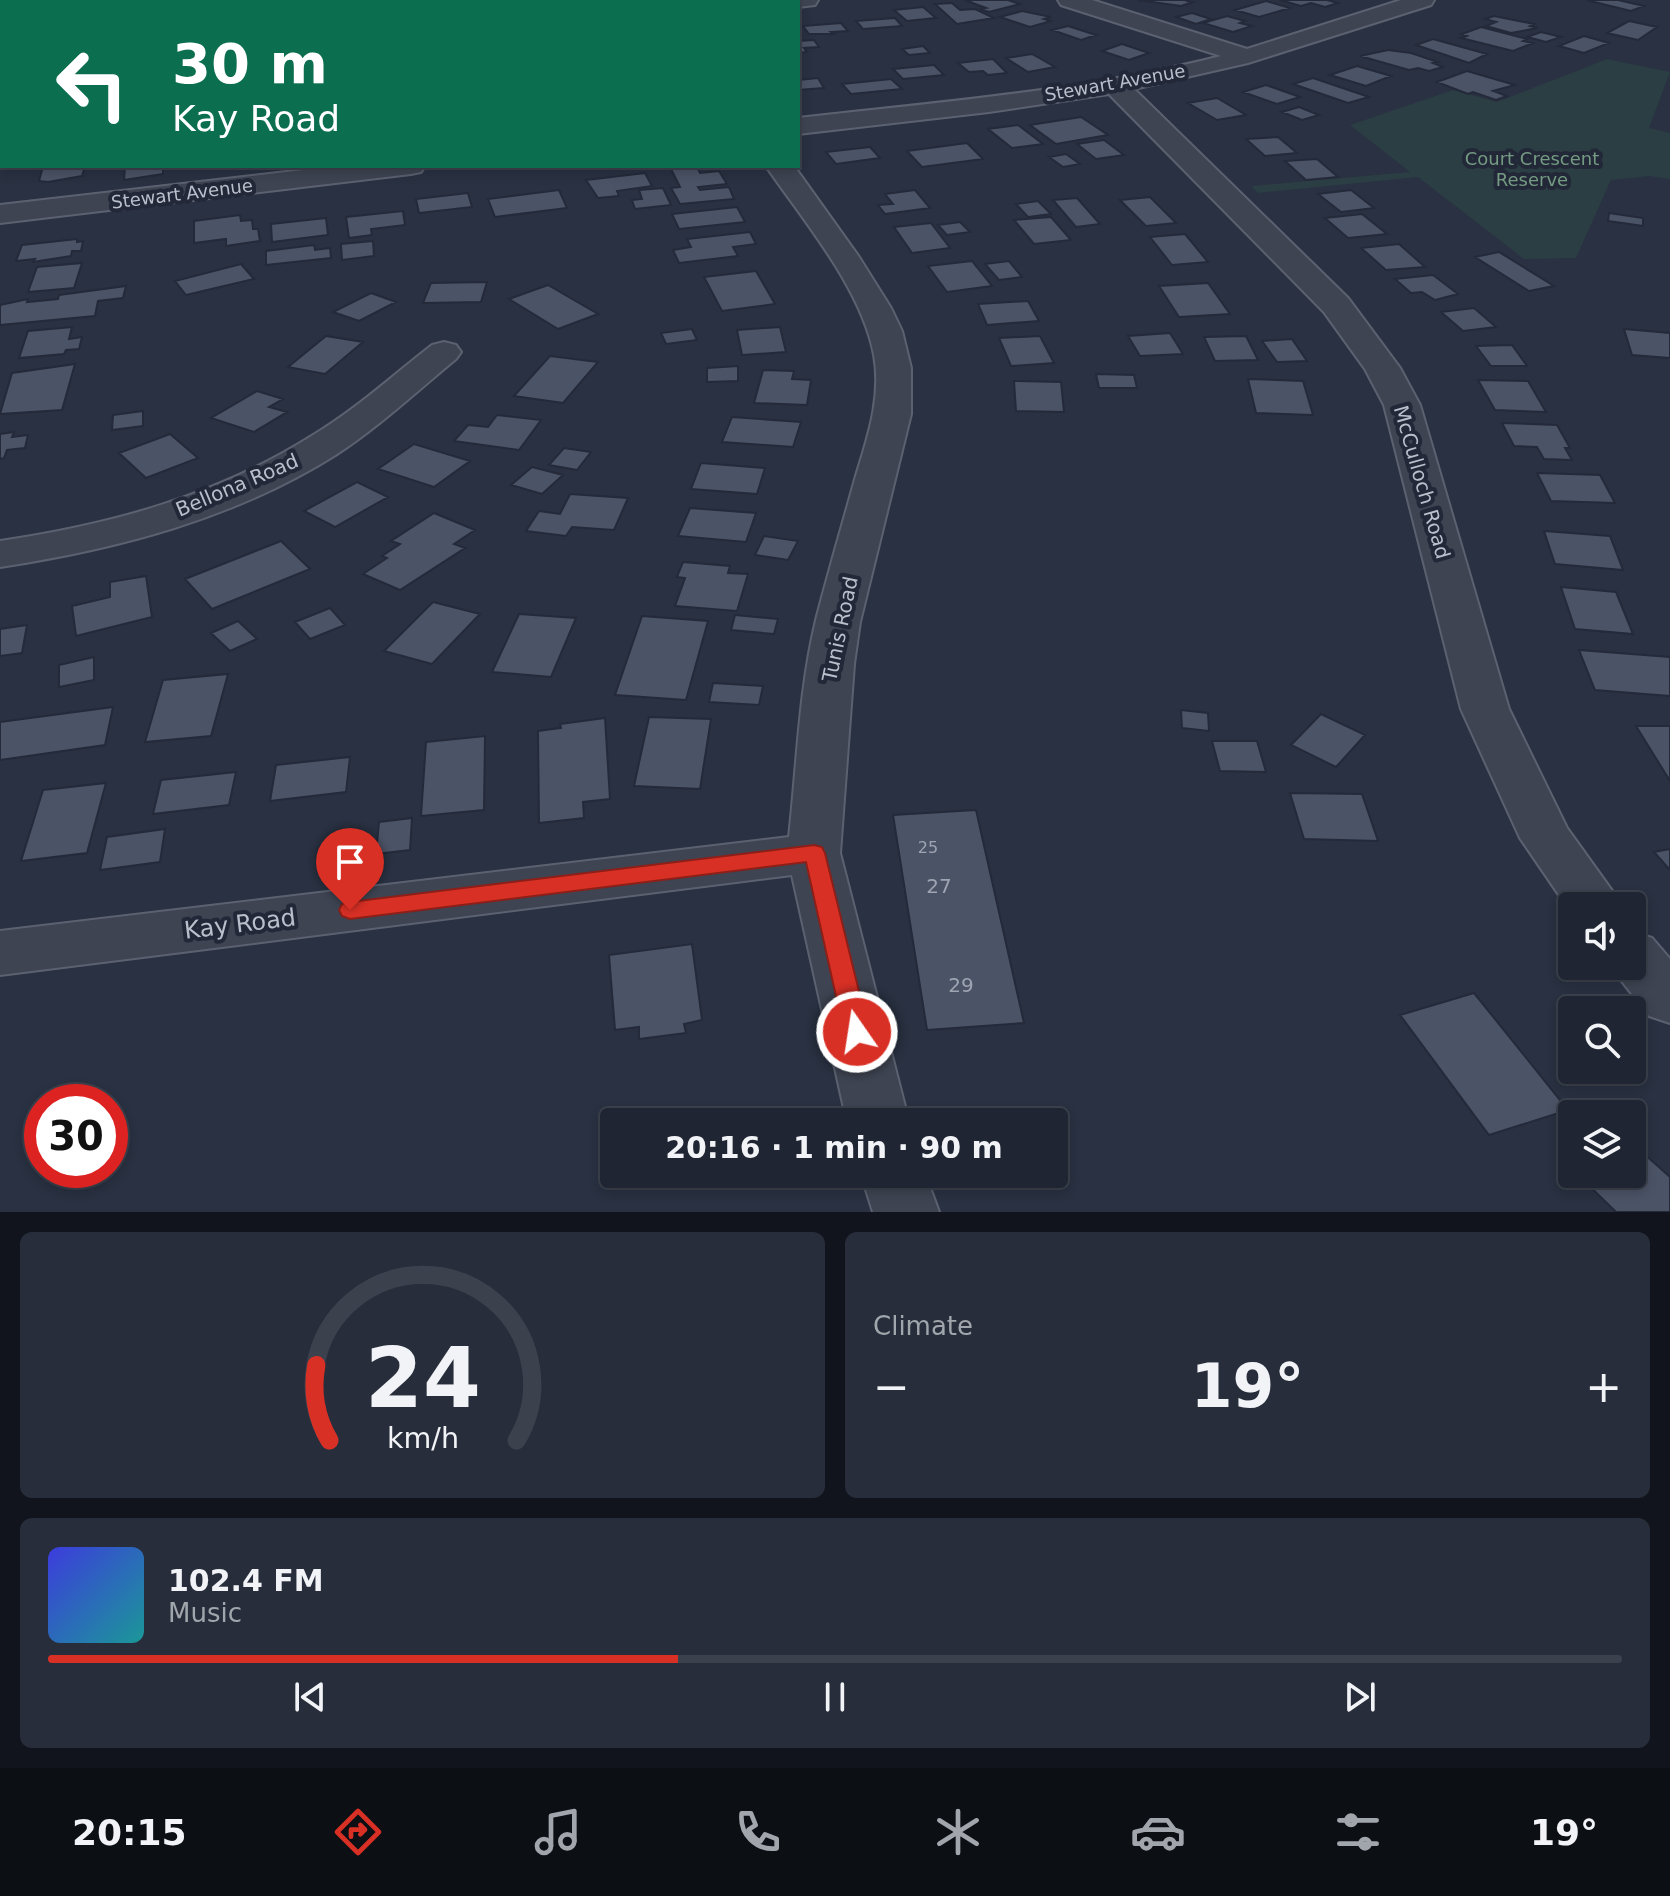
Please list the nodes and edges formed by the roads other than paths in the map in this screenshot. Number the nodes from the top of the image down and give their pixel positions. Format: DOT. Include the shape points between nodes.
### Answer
graph roads {
  1 [pos="1069,0"];
  2 [pos="1423,0"];
  3 [pos="1247,56"];
  4 [pos="1115,85"];
  5 [pos="800,126"];
  6 [pos="388,168"];
  7 [pos="781,168"];
  8 [pos="0,214"];
  9 [pos="444,352"];
  10 [pos="0,554"];
  11 [pos="814,853"];
  12 [pos="1586,892"];
  13 [pos="0,953"];
  14 [pos="1646,971"];
  15 [pos="1670,1000"];
  16 [pos="875,1108"];
  17 [pos="898,1188"];
  18 [pos="906,1212"];
  1 -- 3 [label="street"];
  2 -- 3 [label="street, Stewart Avenue"];
  3 -- 4 [label="street, Stewart Avenue"];
  4 -- 5 [label="street, Stewart Avenue"];
  4 -- 12 [label="street, McCulloch Road" via="1317,284 1394,387 1485,709 1546,838"];
  6 -- 8 [label="street, Stewart Avenue"];
  7 -- 11 [label="street, Tunis Road" via="869,301 891,349 895,379 892,414 838,622"];
  9 -- 10 [label="street, Bellona Road" via="333,439 246,485 106,533"];
  11 -- 13 [label="street, Kay Road"];
  11 -- 16 [label="street, Tunis Road"];
  14 -- 15 [label="street"];
  17 -- 18 [label="street"];
}
